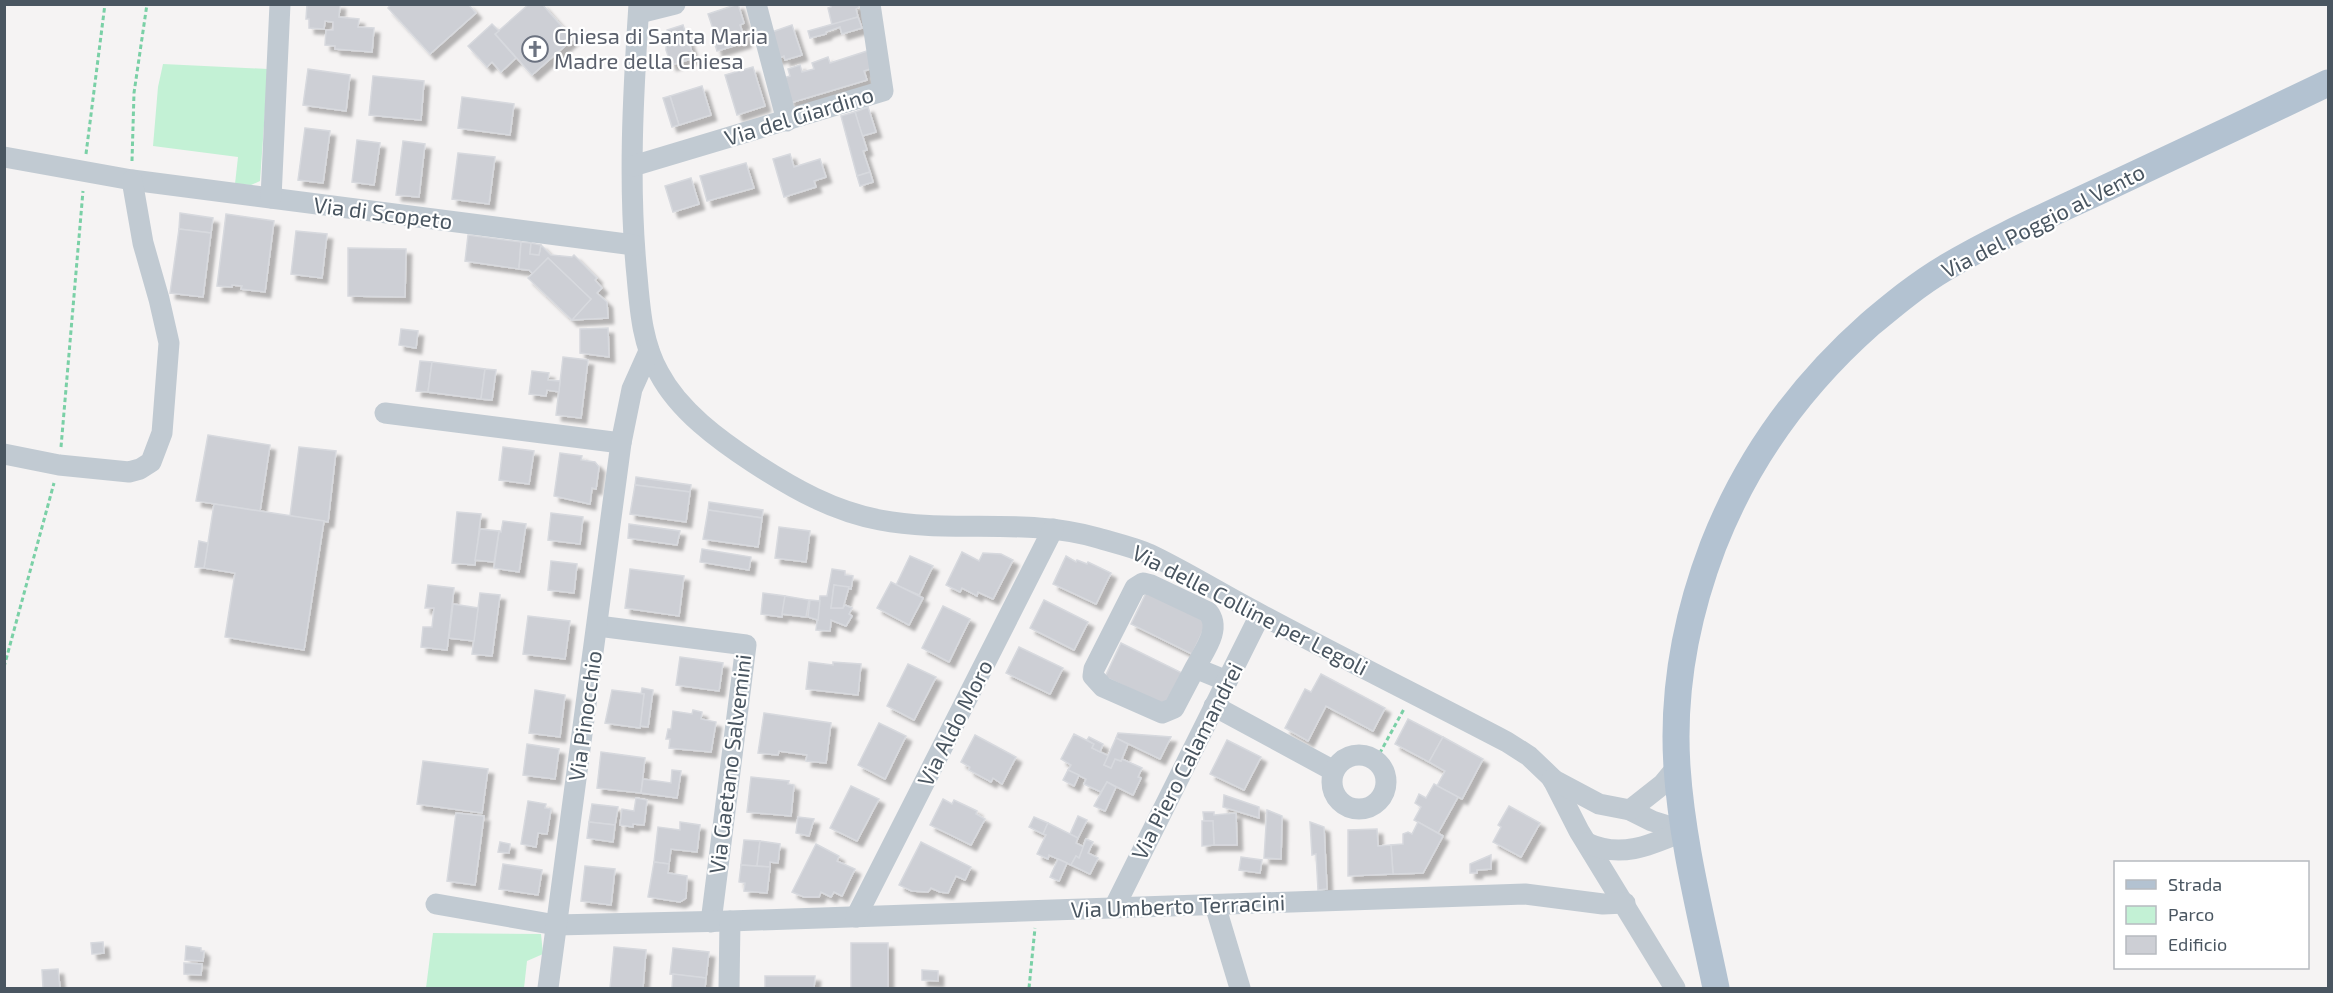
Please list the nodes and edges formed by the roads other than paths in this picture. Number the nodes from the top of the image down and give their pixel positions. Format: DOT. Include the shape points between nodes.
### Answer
graph roads {
  1 [pos="280,4"];
  2 [pos="675,4"];
  3 [pos="756,4"];
  4 [pos="870,4"];
  5 [pos="639,9"];
  6 [pos="2328,83"];
  7 [pos="787,121"];
  8 [pos="4,158"];
  9 [pos="633,166"];
  10 [pos="132,180"];
  11 [pos="271,198"];
  12 [pos="634,245"];
  13 [pos="650,351"];
  14 [pos="385,413"];
  15 [pos="621,443"];
  16 [pos="4,454"];
  17 [pos="1053,529"];
  18 [pos="1260,615"];
  19 [pos="598,626"];
  20 [pos="1195,668"];
  21 [pos="1227,681"];
  22 [pos="1214,706"];
  23 [pos="1677,767"];
  24 [pos="1334,771"];
  25 [pos="1552,778"];
  26 [pos="1630,810"];
  27 [pos="1684,831"];
  28 [pos="1587,843"];
  29 [pos="1625,903"];
  30 [pos="436,904"];
  31 [pos="1215,905"];
  32 [pos="1114,908"];
  33 [pos="856,917"];
  34 [pos="721,922"];
  35 [pos="556,925"];
  36 [pos="548,988"];
  37 [pos="729,988"];
  38 [pos="1240,988"];
  39 [pos="1675,988"];
  40 [pos="1716,988"];
  1 -- 11 [label="street"];
  2 -- 5 [label="street"];
  3 -- 7 [label="street"];
  4 -- 7 [label="street, Via del Giardino" via="883,91"];
  5 -- 9 [label="street, Via delle Colline per Legoli"];
  6 -- 23 [label="main road, Via del Poggio al Vento" via="1944,268 1900,299 1825,366 1789,408 1757,456 1711,553 1682,657"];
  7 -- 9 [label="street, Via del Giardino"];
  8 -- 10 [label="street, Via di Scopeto"];
  9 -- 12 [label="street, Via delle Colline per Legoli"];
  10 -- 11 [label="street, Via di Scopeto"];
  10 -- 16 [label="street" via="143,243 169,343 162,433 151,462 129,472 59,465"];
  11 -- 12 [label="street, Via di Scopeto"];
  12 -- 13 [label="street, Via delle Colline per Legoli" via="641,319"];
  13 -- 15 [label="street, Via Pinocchio" via="632,388"];
  13 -- 17 [label="street, Via delle Colline per Legoli" via="659,374 712,433 782,481 830,506 905,523"];
  14 -- 15 [label="street"];
  15 -- 19 [label="street, Via Pinocchio"];
  17 -- 18 [label="street, Via delle Colline per Legoli" via="1148,554"];
  17 -- 33 [label="street, Via Aldo Moro"];
  18 -- 21 [label="street, Via Piero Calamandrei"];
  18 -- 25 [label="street, Via delle Colline per Legoli" via="1508,742"];
  19 -- 34 [label="street, Via Gaetano Salvemini" via="746,645"];
  19 -- 35 [label="street, Via Pinocchio"];
  20 -- 20 [label="street" via="1215,628 1213,618 1143,583 1135,588 1094,676 1103,687 1162,713 1174,708"];
  20 -- 21 [label="street"];
  21 -- 22 [label="street, Via Piero Calamandrei"];
  22 -- 24 [label="street"];
  22 -- 32 [label="street, Via Piero Calamandrei"];
  23 -- 26 [label="street" via="1663,784"];
  23 -- 27 [label="main road, Via del Poggio al Vento"];
  24 -- 24 [label="street" via="1352,755 1376,760 1385,774 1385,791 1366,808 1349,807 1336,796"];
  25 -- 26 [label="street" via="1599,804"];
  25 -- 28 [label="street"];
  26 -- 27 [label="street"];
  27 -- 28 [label="street" via="1650,845 1620,851"];
  27 -- 40 [label="main road, Via del Poggio al Vento"];
  28 -- 29 [label="street"];
  29 -- 31 [label="street, Via Umberto Terracini" via="1525,894"];
  29 -- 39 [label="street"];
  30 -- 35 [label="street, Via Umberto Terracini"];
  31 -- 32 [label="street, Via Umberto Terracini"];
  31 -- 38 [label="street"];
  32 -- 33 [label="street, Via Umberto Terracini"];
  33 -- 34 [label="street, Via Umberto Terracini"];
  34 -- 35 [label="street, Via Umberto Terracini"];
  34 -- 37 [label="street"];
  35 -- 36 [label="street, Via Pinocchio"];
}
